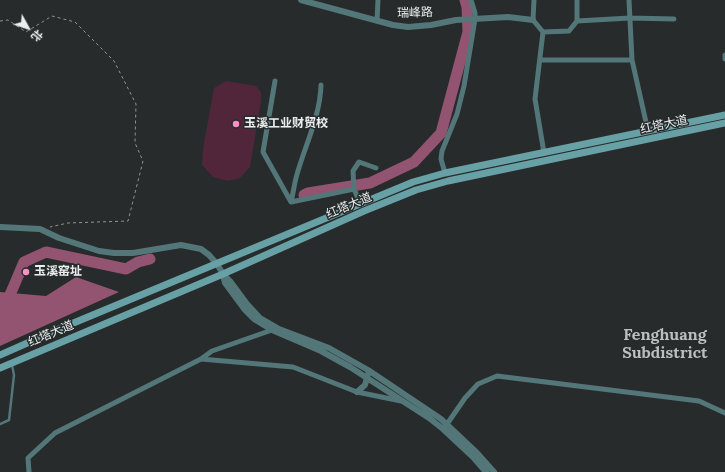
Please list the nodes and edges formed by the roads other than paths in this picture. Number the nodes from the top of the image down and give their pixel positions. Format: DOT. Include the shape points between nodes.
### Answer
graph roads {
  1 [pos="301,0"];
  2 [pos="378,0"];
  3 [pos="471,0"];
  4 [pos="534,0"];
  5 [pos="577,0"];
  6 [pos="629,0"];
  7 [pos="630,18"];
  8 [pos="474,19"];
  9 [pos="674,19"];
  10 [pos="533,20"];
  11 [pos="377,21"];
  12 [pos="577,21"];
  13 [pos="543,32"];
  14 [pos="725,55"];
  15 [pos="725,59"];
  16 [pos="541,60"];
  17 [pos="632,60"];
  18 [pos="275,81"];
  19 [pos="321,85"];
  20 [pos="725,115"];
  21 [pos="725,123"];
  22 [pos="648,131"];
  23 [pos="544,153"];
  24 [pos="376,168"];
  25 [pos="445,173"];
  26 [pos="354,188"];
  27 [pos="291,202"];
  28 [pos="360,203"];
  29 [pos="0,226"];
  30 [pos="217,264"];
  31 [pos="223,274"];
  32 [pos="273,329"];
  33 [pos="0,355"];
  34 [pos="201,359"];
  35 [pos="12,363"];
  36 [pos="0,368"];
  37 [pos="368,370"];
  38 [pos="368,378"];
  39 [pos="356,392"];
  40 [pos="404,402"];
  41 [pos="725,413"];
  42 [pos="0,424"];
  43 [pos="445,426"];
  44 [pos="29,472"];
  45 [pos="486,472"];
  46 [pos="494,472"];
  1 -- 11 [label="street, 瑞峰路"];
  2 -- 11 [label="street"];
  3 -- 8 [label="street"];
  4 -- 10 [label="street"];
  5 -- 12 [label="street"];
  6 -- 7 [label="street"];
  7 -- 9 [label="street"];
  7 -- 12 [label="street"];
  7 -- 17 [label="street"];
  8 -- 10 [label="street, 瑞峰路" via="508,17"];
  8 -- 11 [label="street, 瑞峰路" via="408,27"];
  8 -- 25 [label="street" via="457,114 442,151 441,159"];
  10 -- 13 [label="street"];
  12 -- 13 [label="street" via="569,31"];
  13 -- 16 [label="street"];
  14 -- 15 [label="street"];
  16 -- 17 [label="street"];
  16 -- 23 [label="street" via="535,99"];
  17 -- 22 [label="street"];
  18 -- 27 [label="street" via="263,152"];
  19 -- 27 [label="street" via="321,97 296,177"];
  20 -- 22 [label="main road, 红塔大道"];
  21 -- 31 [label="main road, 红塔大道" via="448,181 416,190"];
  22 -- 23 [label="main road, 红塔大道"];
  23 -- 25 [label="main road, 红塔大道"];
  24 -- 26 [label="street" via="359,162 353,171"];
  25 -- 28 [label="main road, 红塔大道" via="413,182"];
  26 -- 27 [label="street"];
  26 -- 28 [label="street"];
  28 -- 30 [label="main road, 红塔大道"];
  29 -- 30 [label="street" via="40,229 99,251 114,253 191,246 201,249"];
  30 -- 31 [label="street"];
  30 -- 33 [label="main road, 红塔大道"];
  31 -- 32 [label="street" via="225,284 245,310 254,319"];
  31 -- 35 [label="main road, 红塔大道"];
  32 -- 34 [label="street" via="212,351"];
  32 -- 37 [label="street" via="329,348"];
  32 -- 38 [label="street"];
  34 -- 39 [label="street" via="293,367"];
  34 -- 44 [label="street" via="54,433 28,458"];
  35 -- 36 [label="main road, 红塔大道"];
  35 -- 42 [label="lane" via="14,375 9,420"];
  37 -- 38 [label="street"];
  37 -- 43 [label="street" via="429,410"];
  38 -- 39 [label="street" via="365,385"];
  38 -- 40 [label="street"];
  39 -- 40 [label="street"];
  40 -- 43 [label="street"];
  41 -- 43 [label="street" via="699,401 497,376 478,384"];
  43 -- 45 [label="street"];
  43 -- 46 [label="street" via="477,453"];
}
